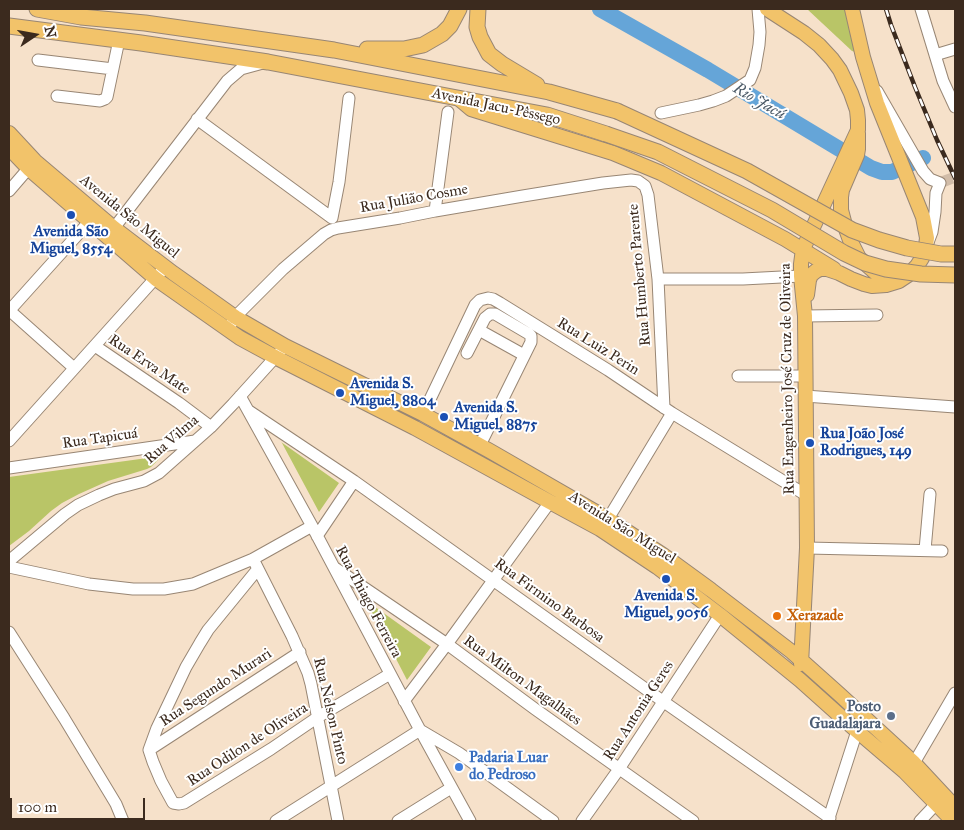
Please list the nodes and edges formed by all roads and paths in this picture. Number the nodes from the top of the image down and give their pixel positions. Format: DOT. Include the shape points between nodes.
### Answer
graph roads {
  1 [pos="37,9"];
  2 [pos="459,9"];
  3 [pos="478,9"];
  4 [pos="758,9"];
  5 [pos="767,9"];
  6 [pos="852,9"];
  7 [pos="920,9"];
  8 [pos="9,26"];
  9 [pos="119,40"];
  10 [pos="955,49"];
  11 [pos="334,50"];
  12 [pos="935,55"];
  13 [pos="38,60"];
  14 [pos="268,62"];
  15 [pos="113,69"];
  16 [pos="550,92"];
  17 [pos="56,96"];
  18 [pos="349,98"];
  19 [pos="458,98"];
  20 [pos="955,107"];
  21 [pos="448,112"];
  22 [pos="661,113"];
  23 [pos="197,119"];
  24 [pos="9,133"];
  25 [pos="856,137"];
  26 [pos="901,145"];
  27 [pos="9,148"];
  28 [pos="32,165"];
  29 [pos="631,180"];
  30 [pos="9,191"];
  31 [pos="435,211"];
  32 [pos="332,218"];
  33 [pos="89,222"];
  34 [pos="114,228"];
  35 [pos="331,230"];
  36 [pos="926,246"];
  37 [pos="803,249"];
  38 [pos="955,254"];
  39 [pos="165,267"];
  40 [pos="839,273"];
  41 [pos="955,275"];
  42 [pos="801,276"];
  43 [pos="156,279"];
  44 [pos="658,279"];
  45 [pos="899,281"];
  46 [pos="9,311"];
  47 [pos="877,315"];
  48 [pos="805,316"];
  49 [pos="236,317"];
  50 [pos="228,330"];
  51 [pos="479,330"];
  52 [pos="94,346"];
  53 [pos="285,346"];
  54 [pos="467,353"];
  55 [pos="524,355"];
  56 [pos="275,357"];
  57 [pos="74,368"];
  58 [pos="738,376"];
  59 [pos="804,376"];
  60 [pos="240,396"];
  61 [pos="805,396"];
  62 [pos="955,407"];
  63 [pos="668,410"];
  64 [pos="249,411"];
  65 [pos="423,414"];
  66 [pos="211,427"];
  67 [pos="10,437"];
  68 [pos="195,441"];
  69 [pos="480,445"];
  70 [pos="9,468"];
  71 [pos="354,481"];
  72 [pos="930,494"];
  73 [pos="806,495"];
  74 [pos="550,502"];
  75 [pos="608,519"];
  76 [pos="314,531"];
  77 [pos="806,548"];
  78 [pos="925,550"];
  79 [pos="942,551"];
  80 [pos="253,559"];
  81 [pos="9,561"];
  82 [pos="332,566"];
  83 [pos="9,567"];
  84 [pos="258,570"];
  85 [pos="493,580"];
  86 [pos="720,615"];
  87 [pos="9,632"];
  88 [pos="447,644"];
  89 [pos="300,652"];
  90 [pos="801,660"];
  91 [pos="390,674"];
  92 [pos="800,680"];
  93 [pos="955,693"];
  94 [pos="404,701"];
  95 [pos="664,702"];
  96 [pos="318,717"];
  97 [pos="420,730"];
  98 [pos="857,731"];
  99 [pos="149,750"];
  100 [pos="910,768"];
  101 [pos="620,769"];
  102 [pos="332,787"];
  103 [pos="451,788"];
  104 [pos="936,804"];
  105 [pos="955,807"];
  106 [pos="829,820"];
  107 [pos="123,821"];
  108 [pos="276,821"];
  109 [pos="338,821"];
  110 [pos="398,821"];
  111 [pos="470,821"];
  112 [pos="553,821"];
  113 [pos="582,821"];
  114 [pos="693,821"];
  115 [pos="920,821"];
  116 [pos="953,821"];
  1 -- 11 [label="highway, Avenida Jacu-Pêssego"];
  2 -- 11 [label="highway" via="450,26 423,45 404,49"];
  3 -- 16 [label="highway" via="477,27 489,54"];
  4 -- 22 [label="street" via="759,45 750,80 726,96"];
  5 -- 25 [label="main road" via="819,45 840,70 858,116"];
  6 -- 26 [label="main road" via="869,78"];
  7 -- 12 [label="street"];
  8 -- 9 [label="highway, Avenida Jacu-Pêssego"];
  9 -- 14 [label="highway, Avenida Jacu-Pêssego"];
  9 -- 15 [label="street"];
  10 -- 12 [label="street"];
  11 -- 16 [label="highway, Avenida Jacu-Pêssego"];
  12 -- 20 [label="street"];
  13 -- 15 [label="street"];
  14 -- 19 [label="highway, Avenida Jacu-Pêssego"];
  14 -- 23 [label="street" via="241,69 227,81"];
  15 -- 17 [label="street" via="107,97 103,100"];
  16 -- 38 [label="highway, Avenida Jacu-Pêssego, bridge" via="617,111 747,171 852,230 907,248"];
  18 -- 32 [label="street"];
  19 -- 37 [label="main road" via="471,109 613,153 661,173"];
  19 -- 41 [label="highway, Avenida Jacu-Pêssego, bridge" via="547,115 658,152 772,210 865,263 921,274"];
  21 -- 31 [label="street"];
  23 -- 32 [label="street"];
  23 -- 34 [label="street"];
  24 -- 28 [label="main road, Avenida São Miguel"];
  25 -- 37 [label="main road, Rua Engenheiro José Cruz de Oliveira"];
  25 -- 45 [label="main road" via="856,162 842,190 846,229 859,258 877,274"];
  26 -- 36 [label="main road" via="924,223"];
  26 -- 36 [label="street" via="930,178 941,182 936,193 932,232"];
  27 -- 28 [label="main road, Avenida São Miguel"];
  28 -- 30 [label="street"];
  28 -- 33 [label="main road, Avenida São Miguel"];
  28 -- 34 [label="main road, Avenida São Miguel"];
  29 -- 31 [label="street, Rua Julião Cosme"];
  29 -- 44 [label="street, Rua Humberto Parente" via="642,183 648,195"];
  31 -- 35 [label="street, Rua Julião Cosme"];
  32 -- 35 [label="street"];
  33 -- 43 [label="main road, Avenida São Miguel"];
  33 -- 46 [label="street"];
  34 -- 39 [label="main road, Avenida São Miguel"];
  35 -- 49 [label="street, Rua Julião Cosme" via="283,269"];
  36 -- 45 [label="main road" via="916,266"];
  37 -- 40 [label="main road"];
  37 -- 42 [label="main road, Rua Engenheiro José Cruz de Oliveira"];
  39 -- 43 [label="street"];
  39 -- 49 [label="main road, Avenida São Miguel"];
  40 -- 45 [label="main road" via="872,286"];
  40 -- 48 [label="main road" via="827,268 811,275"];
  42 -- 44 [label="street"];
  42 -- 48 [label="main road, Rua Engenheiro José Cruz de Oliveira"];
  43 -- 50 [label="main road, Avenida São Miguel"];
  43 -- 52 [label="street"];
  44 -- 63 [label="street, Rua Humberto Parente"];
  46 -- 57 [label="street"];
  47 -- 48 [label="street"];
  48 -- 59 [label="main road, Rua Engenheiro José Cruz de Oliveira"];
  49 -- 50 [label="street"];
  49 -- 53 [label="main road, Avenida São Miguel"];
  50 -- 56 [label="main road, Avenida São Miguel"];
  51 -- 54 [label="street"];
  51 -- 55 [label="street"];
  51 -- 55 [label="street" via="487,316 495,314 531,336"];
  52 -- 57 [label="street"];
  52 -- 66 [label="street, Rua Erva Mate"];
  53 -- 56 [label="street, Rua Vilma"];
  53 -- 65 [label="main road, Avenida São Miguel"];
  55 -- 69 [label="street"];
  56 -- 60 [label="street, Rua Vilma"];
  56 -- 74 [label="main road, Avenida São Miguel"];
  57 -- 67 [label="street"];
  58 -- 59 [label="street"];
  59 -- 61 [label="main road, Rua Engenheiro José Cruz de Oliveira"];
  60 -- 64 [label="street, Rua Thiago Ferreira"];
  60 -- 66 [label="street, Rua Vilma"];
  61 -- 62 [label="street"];
  61 -- 73 [label="main road, Rua Engenheiro José Cruz de Oliveira"];
  63 -- 65 [label="street, Rua Luiz Perin" via="488,298 476,305"];
  63 -- 73 [label="street, Rua Luiz Perin"];
  63 -- 75 [label="street"];
  64 -- 71 [label="street, Rua Firmino Barbosa"];
  64 -- 76 [label="street, Rua Thiago Ferreira"];
  65 -- 69 [label="main road, Avenida São Miguel"];
  66 -- 68 [label="street, Rua Vilma"];
  68 -- 70 [label="street, Rua Tapicuá"];
  68 -- 81 [label="street, Rua Vilma" via="152,478 114,489 78,505"];
  69 -- 75 [label="main road, Avenida São Miguel"];
  71 -- 76 [label="street"];
  71 -- 85 [label="street, Rua Firmino Barbosa"];
  72 -- 78 [label="street"];
  73 -- 77 [label="main road, Rua Engenheiro José Cruz de Oliveira"];
  74 -- 85 [label="street"];
  74 -- 86 [label="main road, Avenida São Miguel" via="600,529"];
  75 -- 90 [label="main road, Avenida São Miguel" via="711,590"];
  76 -- 80 [label="street"];
  76 -- 82 [label="street, Rua Thiago Ferreira"];
  77 -- 78 [label="street"];
  77 -- 90 [label="main road, Rua Engenheiro José Cruz de Oliveira"];
  78 -- 79 [label="street"];
  80 -- 83 [label="street" via="193,584 164,589 89,584"];
  80 -- 84 [label="street, Rua Nelson Pinto"];
  82 -- 88 [label="street, Rua Milton Magalhães"];
  82 -- 91 [label="street, Rua Thiago Ferreira"];
  84 -- 89 [label="street, Rua Nelson Pinto"];
  84 -- 99 [label="street" via="208,630 186,667"];
  85 -- 88 [label="street"];
  85 -- 95 [label="street, Rua Firmino Barbosa"];
  86 -- 92 [label="main road, Avenida São Miguel"];
  86 -- 95 [label="street, Rua Antonia Geres"];
  87 -- 107 [label="street" via="110,794"];
  88 -- 94 [label="street"];
  88 -- 101 [label="street, Rua Milton Magalhães"];
  89 -- 96 [label="street, Rua Nelson Pinto"];
  89 -- 99 [label="street, Rua Segundo Murari"];
  90 -- 92 [label="main road, Rua Engenheiro José Cruz de Oliveira"];
  90 -- 100 [label="main road, Avenida São Miguel"];
  91 -- 94 [label="street, Rua Thiago Ferreira"];
  91 -- 96 [label="street, Rua Odilon de Oliveira"];
  92 -- 98 [label="main road, Avenida São Miguel"];
  93 -- 100 [label="street"];
  94 -- 97 [label="street, Rua Thiago Ferreira"];
  95 -- 101 [label="street, Rua Antonia Geres"];
  95 -- 106 [label="street, Rua Firmino Barbosa"];
  96 -- 99 [label="street, Rua Odilon de Oliveira" via="189,801 179,804 173,803"];
  96 -- 102 [label="street, Rua Nelson Pinto"];
  97 -- 102 [label="street"];
  97 -- 103 [label="street, Rua Thiago Ferreira"];
  97 -- 112 [label="street" via="459,753"];
  98 -- 100 [label="main road, Avenida São Miguel"];
  98 -- 106 [label="street"];
  100 -- 104 [label="main road, Avenida São Miguel"];
  100 -- 105 [label="main road, Avenida São Miguel"];
  101 -- 113 [label="street, Rua Antonia Geres"];
  101 -- 114 [label="street, Rua Milton Magalhães"];
  102 -- 108 [label="street"];
  102 -- 109 [label="street, Rua Nelson Pinto"];
  103 -- 110 [label="street"];
  103 -- 111 [label="street, Rua Thiago Ferreira"];
  104 -- 115 [label="street"];
  104 -- 116 [label="main road, Avenida São Miguel"];
}
